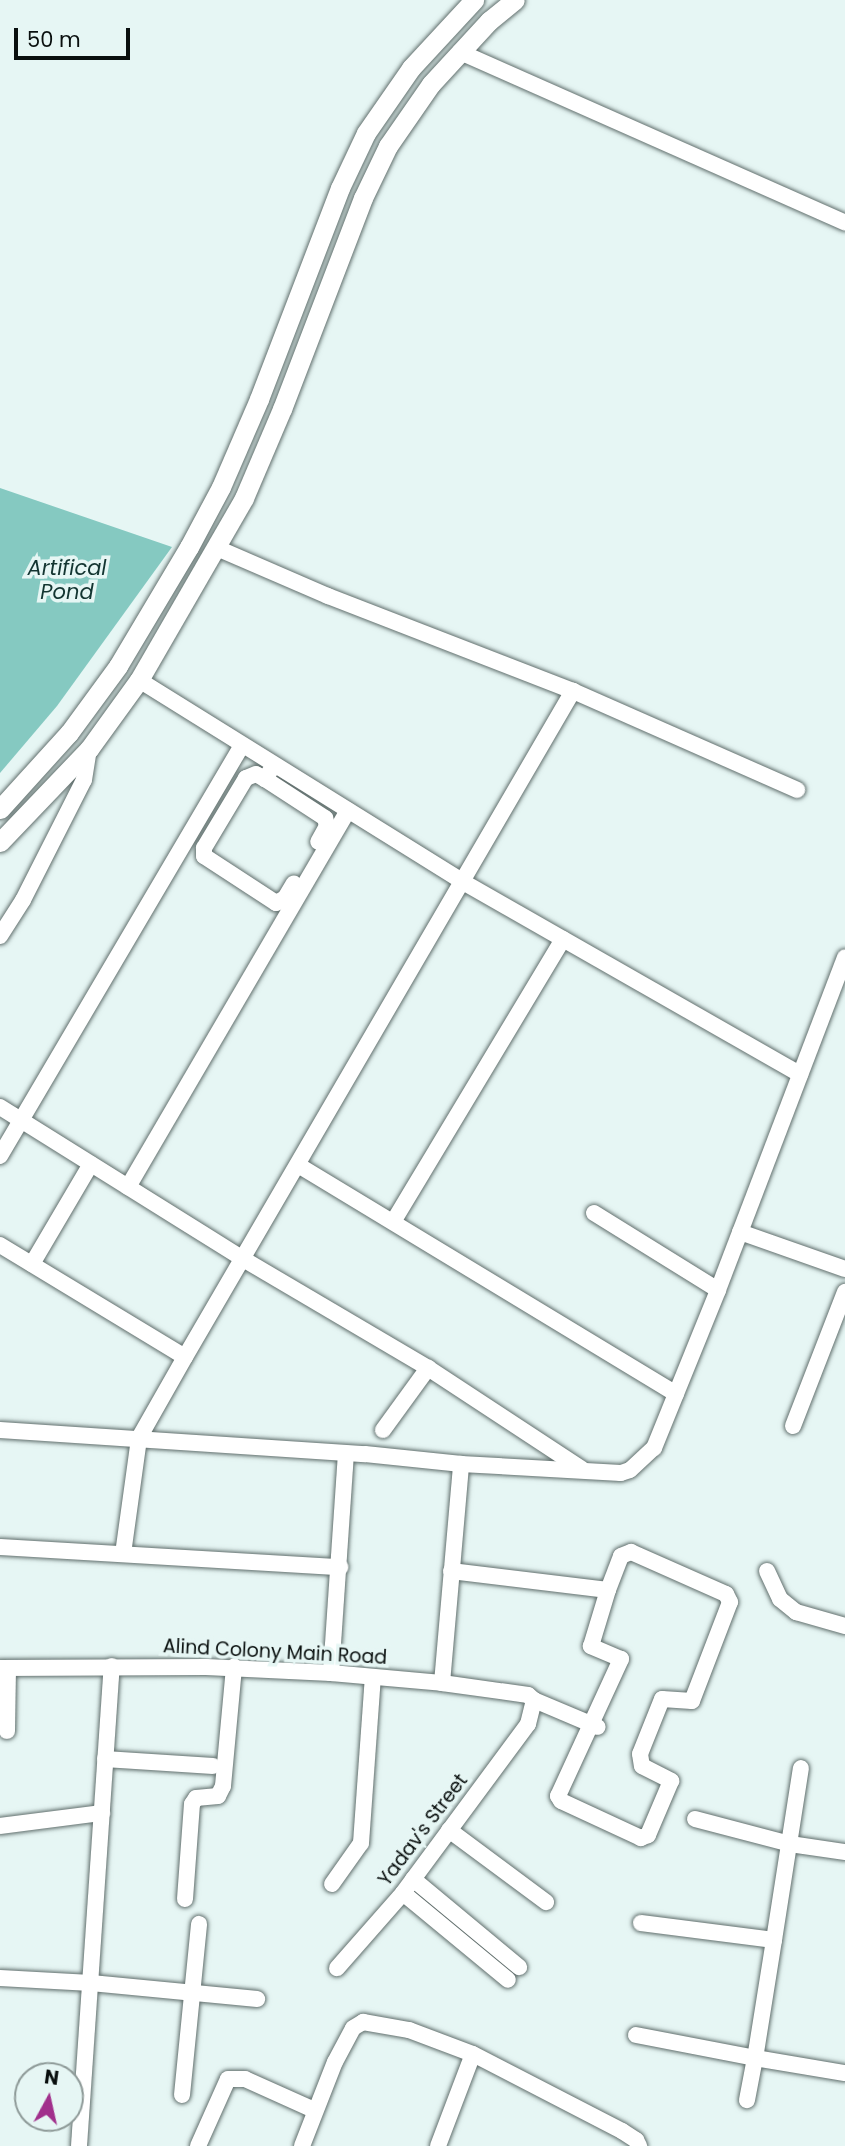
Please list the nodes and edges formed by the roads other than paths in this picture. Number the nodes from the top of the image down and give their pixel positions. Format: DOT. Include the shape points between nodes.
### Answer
graph roads {
  1 [pos="474,0"];
  2 [pos="515,0"];
  3 [pos="460,52"];
  4 [pos="398,86"];
  5 [pos="421,98"];
  6 [pos="845,223"];
  7 [pos="217,548"];
  8 [pos="139,680"];
  9 [pos="573,691"];
  10 [pos="69,733"];
  11 [pos="242,745"];
  12 [pos="89,749"];
  13 [pos="270,772"];
  14 [pos="797,790"];
  15 [pos="318,792"];
  16 [pos="309,808"];
  17 [pos="0,809"];
  18 [pos="348,811"];
  19 [pos="0,842"];
  20 [pos="463,882"];
  21 [pos="0,936"];
  22 [pos="563,939"];
  23 [pos="843,966"];
  24 [pos="800,1074"];
  25 [pos="0,1107"];
  26 [pos="22,1120"];
  27 [pos="0,1156"];
  28 [pos="91,1164"];
  29 [pos="298,1165"];
  30 [pos="128,1187"];
  31 [pos="594,1213"];
  32 [pos="393,1222"];
  33 [pos="740,1232"];
  34 [pos="0,1245"];
  35 [pos="243,1259"];
  36 [pos="32,1264"];
  37 [pos="845,1269"];
  38 [pos="718,1290"];
  39 [pos="845,1292"];
  40 [pos="185,1357"];
  41 [pos="428,1368"];
  42 [pos="676,1394"];
  43 [pos="793,1426"];
  44 [pos="0,1430"];
  45 [pos="383,1430"];
  46 [pos="139,1438"];
  47 [pos="346,1454"];
  48 [pos="461,1464"];
  49 [pos="584,1471"];
  50 [pos="0,1547"];
  51 [pos="123,1554"];
  52 [pos="340,1567"];
  53 [pos="451,1571"];
  54 [pos="767,1571"];
  55 [pos="608,1590"];
  56 [pos="845,1626"];
  57 [pos="112,1666"];
  58 [pos="234,1667"];
  59 [pos="4,1668"];
  60 [pos="331,1673"];
  61 [pos="373,1677"];
  62 [pos="442,1683"];
  63 [pos="534,1705"];
  64 [pos="595,1726"];
  65 [pos="7,1731"];
  66 [pos="105,1759"];
  67 [pos="213,1766"];
  68 [pos="801,1768"];
  69 [pos="102,1814"];
  70 [pos="695,1819"];
  71 [pos="0,1826"];
  72 [pos="449,1830"];
  73 [pos="790,1844"];
  74 [pos="845,1852"];
  75 [pos="413,1878"];
  76 [pos="332,1884"];
  77 [pos="403,1893"];
  78 [pos="185,1899"];
  79 [pos="546,1902"];
  80 [pos="641,1923"];
  81 [pos="199,1924"];
  82 [pos="774,1940"];
  83 [pos="337,1968"];
  84 [pos="0,1979"];
  85 [pos="91,1983"];
  86 [pos="191,1992"];
  87 [pos="257,1999"];
  88 [pos="636,2035"];
  89 [pos="473,2054"];
  90 [pos="755,2057"];
  91 [pos="845,2073"];
  92 [pos="182,2095"];
  93 [pos="747,2100"];
  94 [pos="314,2110"];
  95 [pos="79,2146"];
  96 [pos="198,2146"];
  97 [pos="302,2146"];
  98 [pos="438,2146"];
  99 [pos="639,2146"];
  1 -- 4 [label="street"];
  2 -- 3 [label="street"];
  3 -- 5 [label="street"];
  3 -- 6 [label="street"];
  4 -- 5 [label="street"];
  4 -- 10 [label="street" via="366,133 340,188 221,487 118,666"];
  5 -- 7 [label="street" via="388,146 363,198 282,409"];
  7 -- 8 [label="street"];
  7 -- 9 [label="street"];
  8 -- 11 [label="street"];
  8 -- 12 [label="street"];
  9 -- 14 [label="street"];
  9 -- 20 [label="street"];
  10 -- 12 [label="street"];
  10 -- 17 [label="street"];
  11 -- 13 [label="street"];
  11 -- 26 [label="street"];
  12 -- 19 [label="street"];
  12 -- 21 [label="street" via="84,780"];
  13 -- 15 [label="street"];
  13 -- 16 [label="street"];
  13 -- 16 [label="street" via="246,778 204,856 276,903 285,898 327,827 325,818"];
  15 -- 16 [label="street"];
  15 -- 18 [label="street"];
  18 -- 20 [label="street"];
  18 -- 30 [label="street"];
  20 -- 22 [label="street"];
  20 -- 29 [label="street"];
  22 -- 24 [label="street"];
  22 -- 32 [label="street"];
  23 -- 24 [label="street"];
  24 -- 33 [label="street"];
  25 -- 26 [label="street"];
  26 -- 27 [label="street"];
  26 -- 28 [label="street"];
  28 -- 30 [label="street"];
  28 -- 36 [label="street"];
  29 -- 32 [label="street"];
  29 -- 35 [label="street"];
  30 -- 35 [label="street"];
  31 -- 38 [label="street"];
  32 -- 42 [label="street"];
  33 -- 37 [label="street"];
  33 -- 38 [label="street"];
  34 -- 36 [label="street"];
  35 -- 40 [label="street"];
  35 -- 41 [label="street"];
  36 -- 40 [label="street"];
  38 -- 42 [label="street"];
  39 -- 43 [label="street"];
  40 -- 46 [label="street"];
  41 -- 45 [label="street"];
  41 -- 49 [label="street"];
  42 -- 49 [label="street" via="654,1448 642,1462 621,1472"];
  44 -- 46 [label="street"];
  46 -- 47 [label="street"];
  46 -- 51 [label="street"];
  47 -- 48 [label="street"];
  47 -- 52 [label="street"];
  48 -- 49 [label="street"];
  48 -- 53 [label="street"];
  50 -- 51 [label="street"];
  51 -- 52 [label="street"];
  52 -- 60 [label="street"];
  53 -- 55 [label="street"];
  53 -- 62 [label="street"];
  54 -- 56 [label="street" via="780,1599 796,1612"];
  55 -- 64 [label="street" via="591,1646 621,1659"];
  55 -- 64 [label="street" via="621,1556 631,1552 726,1594 730,1602 692,1701 662,1699 640,1754 642,1766 671,1781 648,1835 627,1834 561,1801 560,1790"];
  57 -- 58 [label="street, Alind Colony Main Road"];
  57 -- 59 [label="street, Alind Colony Main Road"];
  57 -- 66 [label="street"];
  58 -- 60 [label="street, Alind Colony Main Road"];
  58 -- 78 [label="street" via="222,1792 195,1798 192,1804"];
  59 -- 65 [label="street"];
  60 -- 61 [label="street, Alind Colony Main Road"];
  61 -- 62 [label="street, Alind Colony Main Road"];
  61 -- 76 [label="street" via="362,1843"];
  62 -- 63 [label="street, Alind Colony Main Road" via="528,1695"];
  63 -- 64 [label="street, Alind Colony Main Road"];
  63 -- 72 [label="street, Yadav's Street" via="528,1724"];
  66 -- 67 [label="street"];
  66 -- 69 [label="street"];
  68 -- 73 [label="street"];
  69 -- 71 [label="street"];
  69 -- 85 [label="street"];
  70 -- 73 [label="street"];
  72 -- 75 [label="street, Yadav's Street"];
  72 -- 79 [label="street"];
  73 -- 74 [label="street"];
  73 -- 82 [label="street"];
  75 -- 77 [label="street, Yadav's Street"];
  75 -- 77 [label="street" via="514,1974"];
  77 -- 83 [label="street, Yadav's Street"];
  80 -- 82 [label="street"];
  81 -- 86 [label="street"];
  82 -- 90 [label="street"];
  84 -- 85 [label="street"];
  85 -- 86 [label="street"];
  85 -- 95 [label="street"];
  86 -- 87 [label="street"];
  86 -- 92 [label="street"];
  88 -- 90 [label="street"];
  89 -- 94 [label="street" via="409,2030 363,2022 353,2028"];
  89 -- 98 [label="street"];
  89 -- 99 [label="street" via="622,2131"];
  90 -- 91 [label="street"];
  90 -- 93 [label="street"];
  94 -- 96 [label="street" via="245,2079 228,2080"];
  94 -- 97 [label="street"];
}
